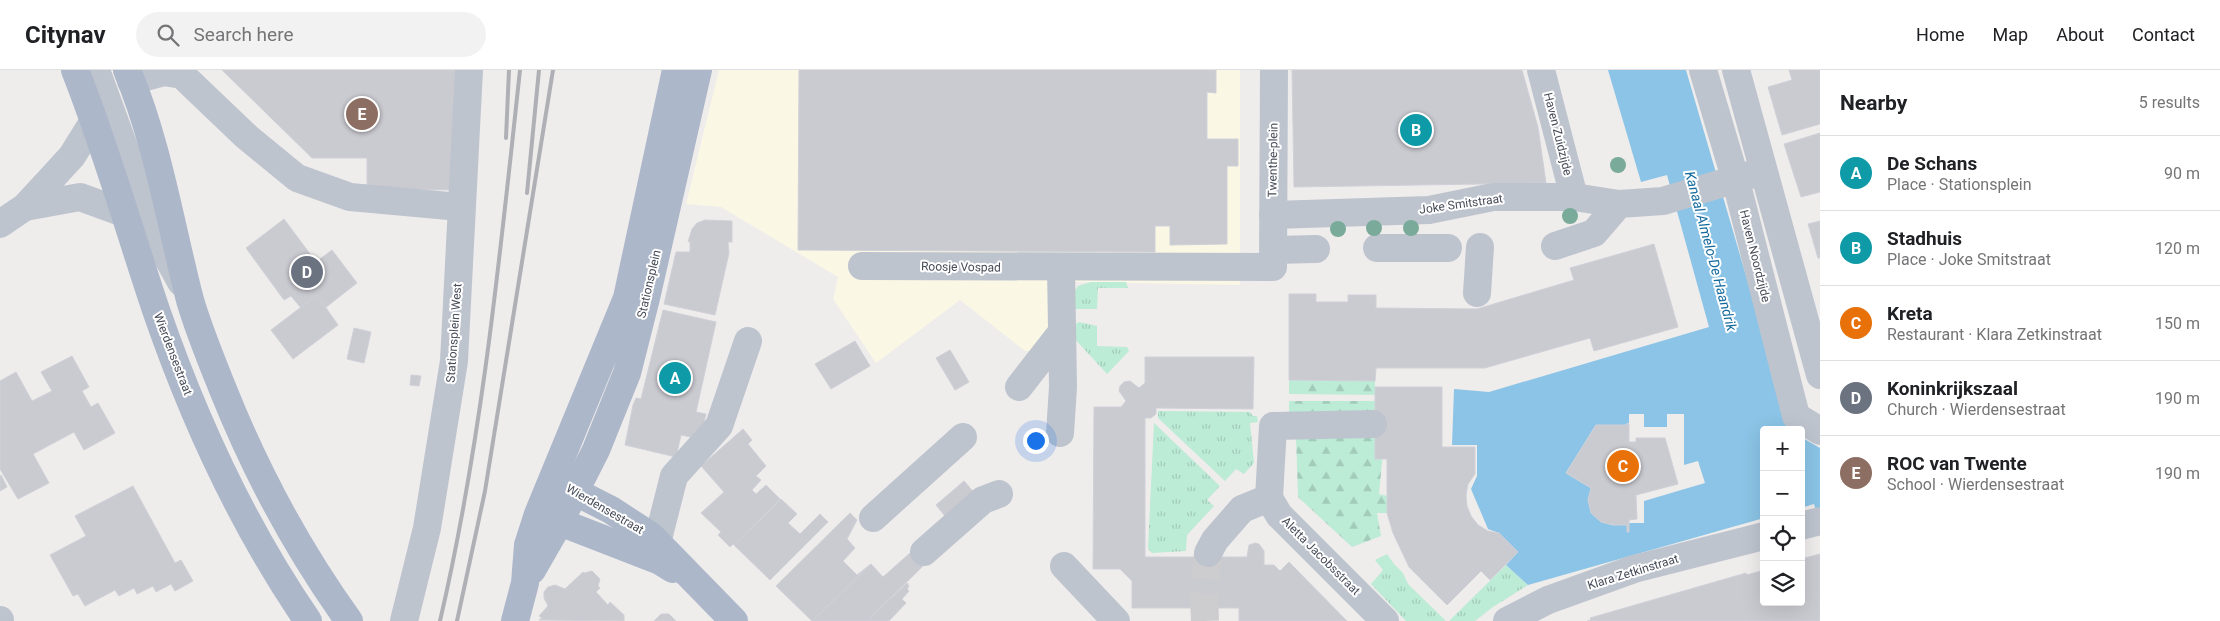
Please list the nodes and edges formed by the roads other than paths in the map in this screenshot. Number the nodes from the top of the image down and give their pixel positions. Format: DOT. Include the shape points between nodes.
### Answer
graph roads {
  1 [pos="75,70"];
  2 [pos="96,70"];
  3 [pos="468,70"];
  4 [pos="676,70"];
  5 [pos="698,70"];
  6 [pos="1274,70"];
  7 [pos="1541,70"];
  8 [pos="1703,70"];
  9 [pos="1736,70"];
  10 [pos="129,76"];
  11 [pos="95,119"];
  12 [pos="1764,170"];
  13 [pos="1730,182"];
  14 [pos="1574,198"];
  15 [pos="1619,204"];
  16 [pos="25,206"];
  17 [pos="460,207"];
  18 [pos="124,213"];
  19 [pos="1273,215"];
  20 [pos="0,224"];
  21 [pos="1555,246"];
  22 [pos="1480,247"];
  23 [pos="1377,248"];
  24 [pos="1448,248"];
  25 [pos="1316,249"];
  26 [pos="1274,258"];
  27 [pos="862,266"];
  28 [pos="1061,268"];
  29 [pos="1477,293"];
  30 [pos="191,302"];
  31 [pos="1061,333"];
  32 [pos="748,341"];
  33 [pos="1820,375"];
  34 [pos="1019,387"];
  35 [pos="1373,424"];
  36 [pos="1820,430"];
  37 [pos="1060,434"];
  38 [pos="963,437"];
  39 [pos="564,485"];
  40 [pos="999,494"];
  41 [pos="1269,498"];
  42 [pos="548,518"];
  43 [pos="873,518"];
  44 [pos="1760,537"];
  45 [pos="657,543"];
  46 [pos="924,552"];
  47 [pos="1208,552"];
  48 [pos="1064,566"];
  49 [pos="697,585"];
  50 [pos="308,621"];
  51 [pos="349,621"];
  52 [pos="404,621"];
  53 [pos="516,621"];
  54 [pos="734,621"];
  55 [pos="1116,621"];
  56 [pos="1385,621"];
  57 [pos="1508,621"];
  1 -- 11 [label="main road, Wierdensestraat"];
  2 -- 30 [label="street" via="158,240"];
  3 -- 17 [label="street, Stationsplein West"];
  4 -- 39 [label="main road, Stationsplein" via="627,298"];
  5 -- 39 [label="main road, Stationsplein" via="626,373 596,450"];
  6 -- 19 [label="street, Twenthe-plein"];
  7 -- 14 [label="street, Haven Zuidzijde"];
  8 -- 13 [label="street, Haven Noordzijde"];
  9 -- 12 [label="street"];
  10 -- 17 [label="street" via="164,72 182,75 272,160 297,178 319,187 350,197"];
  10 -- 30 [label="main road" via="160,170"];
  11 -- 16 [label="street" via="72,156"];
  11 -- 18 [label="main road, Wierdensestraat"];
  12 -- 13 [label="street, Joke Smitstraat"];
  12 -- 33 [label="street"];
  13 -- 15 [label="street, Joke Smitstraat" via="1663,201"];
  13 -- 36 [label="street, Haven Noordzijde" via="1796,416"];
  14 -- 15 [label="street, Joke Smitstraat"];
  14 -- 19 [label="street, Joke Smitstraat" via="1493,197 1429,210"];
  15 -- 21 [label="street" via="1594,233"];
  16 -- 18 [label="street" via="80,197"];
  16 -- 20 [label="street"];
  17 -- 52 [label="street, Stationsplein West" via="453,370 427,528"];
  18 -- 50 [label="main road, Wierdensestraat" via="157,312 211,452 253,532"];
  19 -- 26 [label="street, Twenthe-plein"];
  22 -- 29 [label="street"];
  23 -- 24 [label="street"];
  25 -- 26 [label="street"];
  26 -- 28 [label="street"];
  27 -- 28 [label="street, Roosje Vospad"];
  28 -- 31 [label="street"];
  30 -- 51 [label="main road" via="212,363 258,469 303,553"];
  31 -- 34 [label="street"];
  31 -- 37 [label="street"];
  32 -- 45 [label="street" via="719,426 674,476"];
  35 -- 41 [label="street" via="1274,426"];
  38 -- 43 [label="street"];
  39 -- 42 [label="main road"];
  39 -- 45 [label="main road, Wierdensestraat" via="611,510"];
  40 -- 46 [label="street" via="983,500"];
  41 -- 47 [label="street" via="1242,510"];
  41 -- 56 [label="street, Aletta Jacobsstraat" via="1279,515"];
  42 -- 49 [label="main road, Wierdensestraat" via="660,561"];
  42 -- 53 [label="main road" via="525,582"];
  44 -- 57 [label="street, Klara Zetkinstraat" via="1634,569 1548,600"];
  45 -- 49 [label="main road, Wierdensestraat"];
  48 -- 55 [label="street"];
  49 -- 54 [label="main road, Wierdensestraat"];
}
